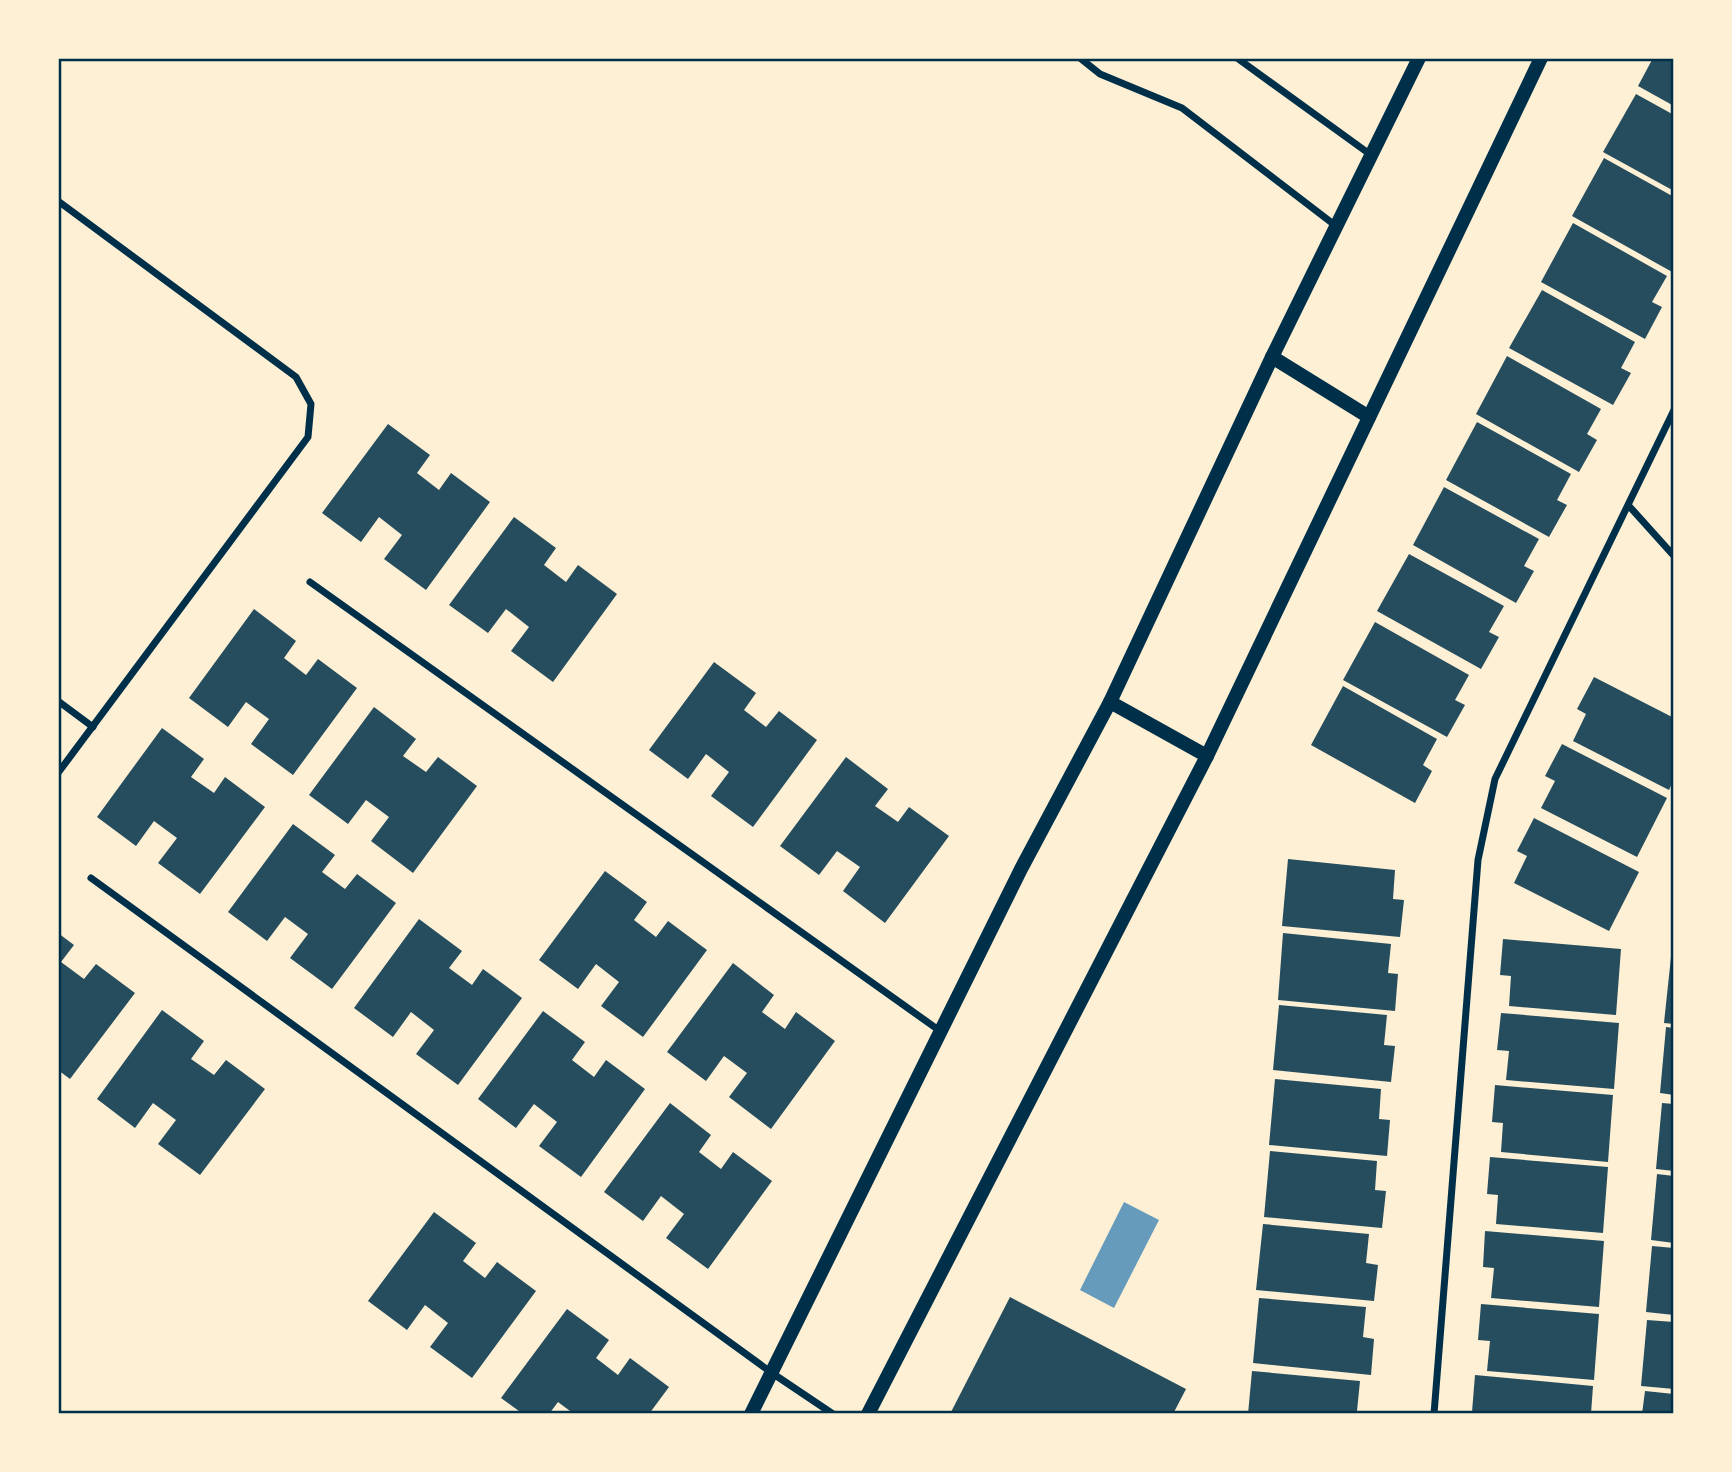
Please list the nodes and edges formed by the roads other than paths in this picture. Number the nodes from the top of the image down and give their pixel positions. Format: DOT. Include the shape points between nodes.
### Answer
graph roads {
  1 [pos="1080,58"];
  2 [pos="1237,58"];
  3 [pos="1419,58"];
  4 [pos="1541,58"];
  5 [pos="1371,155"];
  6 [pos="58,201"];
  7 [pos="1336,227"];
  8 [pos="1272,357"];
  9 [pos="1674,410"];
  10 [pos="1370,417"];
  11 [pos="1629,506"];
  12 [pos="1674,556"];
  13 [pos="310,582"];
  14 [pos="58,701"];
  15 [pos="1110,702"];
  16 [pos="93,727"];
  17 [pos="1207,756"];
  18 [pos="58,773"];
  19 [pos="90,878"];
  20 [pos="941,1031"];
  21 [pos="772,1373"];
  22 [pos="751,1414"];
  23 [pos="833,1414"];
  24 [pos="868,1414"];
  25 [pos="1434,1414"];
  1 -- 7 [label="street" via="1100,74 1182,108"];
  2 -- 5 [label="street"];
  3 -- 5 [label="main road"];
  4 -- 10 [label="main road"];
  5 -- 7 [label="main road"];
  6 -- 16 [label="street" via="296,377 311,404 308,437"];
  7 -- 8 [label="main road"];
  8 -- 10 [label="main road"];
  8 -- 15 [label="main road"];
  9 -- 11 [label="street"];
  10 -- 17 [label="main road"];
  11 -- 12 [label="street"];
  11 -- 25 [label="street" via="1496,779 1478,860"];
  13 -- 20 [label="street"];
  14 -- 16 [label="street"];
  15 -- 17 [label="main road"];
  15 -- 20 [label="main road"];
  16 -- 18 [label="street"];
  17 -- 24 [label="main road"];
  19 -- 21 [label="street"];
  20 -- 21 [label="main road"];
  21 -- 22 [label="main road"];
  21 -- 23 [label="street"];
}
